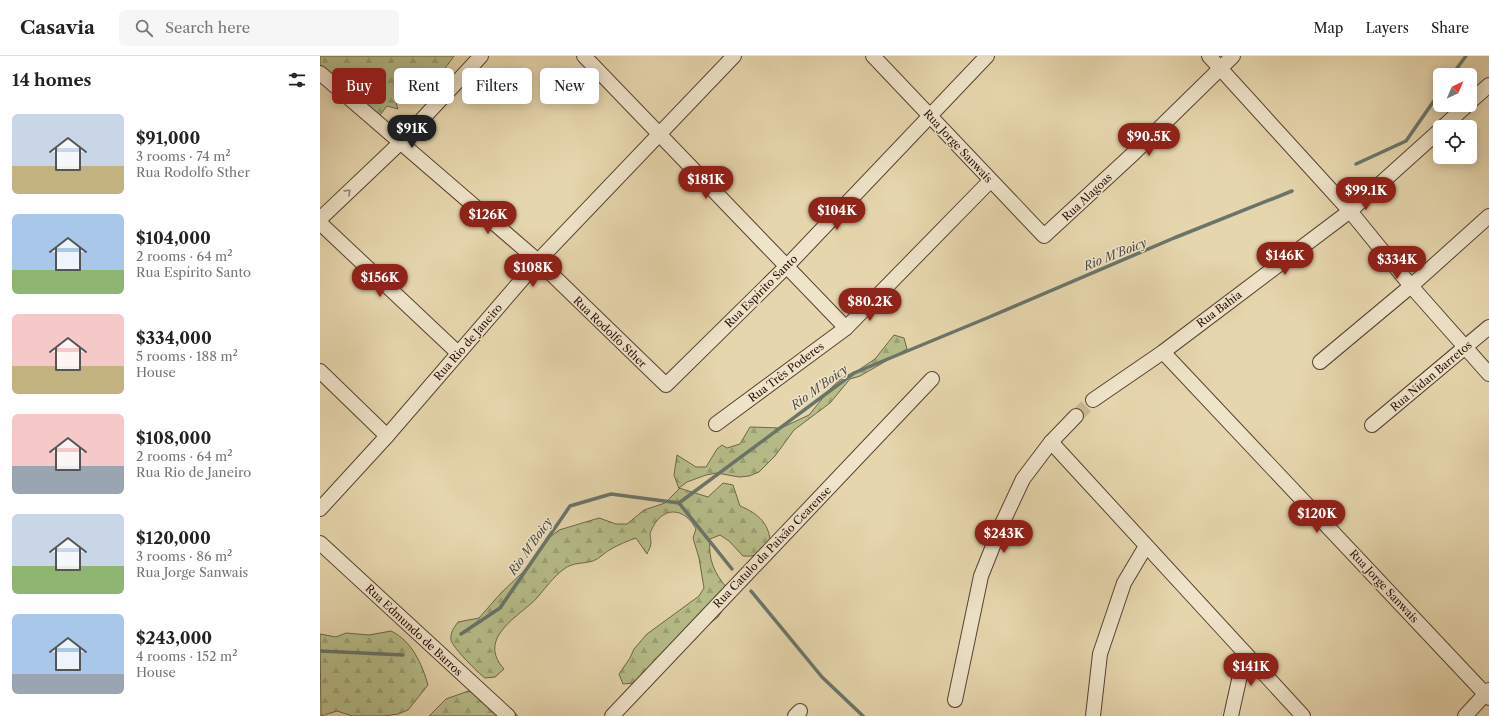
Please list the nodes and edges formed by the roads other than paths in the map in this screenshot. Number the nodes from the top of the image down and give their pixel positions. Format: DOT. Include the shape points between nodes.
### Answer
graph roads {
  1 [pos="481,56"];
  2 [pos="584,56"];
  3 [pos="734,56"];
  4 [pos="873,56"];
  5 [pos="987,56"];
  6 [pos="1209,56"];
  7 [pos="1233,56"];
  8 [pos="1221,68"];
  9 [pos="320,73"];
  10 [pos="1489,85"];
  11 [pos="1477,96"];
  12 [pos="1459,112"];
  13 [pos="929,116"];
  14 [pos="1451,120"];
  15 [pos="661,134"];
  16 [pos="1433,136"];
  17 [pos="401,142"];
  18 [pos="990,181"];
  19 [pos="1350,211"];
  20 [pos="1489,216"];
  21 [pos="320,219"];
  22 [pos="320,223"];
  23 [pos="1044,236"];
  24 [pos="538,261"];
  25 [pos="786,266"];
  26 [pos="1411,286"];
  27 [pos="1489,327"];
  28 [pos="846,328"];
  29 [pos="1465,348"];
  30 [pos="1163,352"];
  31 [pos="458,353"];
  32 [pos="1320,362"];
  33 [pos="320,372"];
  34 [pos="1489,374"];
  35 [pos="932,379"];
  36 [pos="666,385"];
  37 [pos="1094,400"];
  38 [pos="1076,416"];
  39 [pos="716,424"];
  40 [pos="1372,425"];
  41 [pos="387,436"];
  42 [pos="1051,442"];
  43 [pos="320,509"];
  44 [pos="320,543"];
  45 [pos="1146,546"];
  46 [pos="1245,653"];
  47 [pos="1488,694"];
  48 [pos="954,700"];
  49 [pos="508,716"];
  50 [pos="612,716"];
  51 [pos="1093,716"];
  52 [pos="1231,716"];
  53 [pos="1303,716"];
  54 [pos="1465,716"];
  1 -- 17 [label="street"];
  2 -- 15 [label="street"];
  3 -- 15 [label="street, Rua Rio de Janeiro"];
  4 -- 13 [label="street, Rua Jorge Sanwais"];
  5 -- 13 [label="street, Rua Espírito Santo"];
  6 -- 8 [label="street"];
  7 -- 8 [label="street, Rua Alagoas"];
  8 -- 19 [label="street"];
  8 -- 23 [label="street, Rua Alagoas"];
  9 -- 17 [label="street, Rua Rodolfo Sther"];
  10 -- 11 [label="street"];
  12 -- 14 [label="street"];
  13 -- 18 [label="street, Rua Jorge Sanwais"];
  13 -- 25 [label="street, Rua Espírito Santo"];
  15 -- 24 [label="street, Rua Rio de Janeiro"];
  15 -- 25 [label="street"];
  16 -- 19 [label="street, Rua Bahia"];
  21 -- 17 [label="street, one-way"];
  17 -- 24 [label="street, Rua Rodolfo Sther"];
  18 -- 23 [label="street, Rua Jorge Sanwais"];
  18 -- 28 [label="street, Rua Três Poderes"];
  19 -- 26 [label="street"];
  19 -- 30 [label="street, Rua Bahia"];
  20 -- 26 [label="street"];
  22 -- 31 [label="street"];
  24 -- 31 [label="street, Rua Rio de Janeiro"];
  24 -- 36 [label="street, Rua Rodolfo Sther"];
  25 -- 28 [label="street"];
  25 -- 36 [label="street, Rua Espírito Santo"];
  26 -- 29 [label="street"];
  26 -- 32 [label="street"];
  27 -- 29 [label="street, Rua Nidan Barretos"];
  28 -- 39 [label="street, Rua Três Poderes"];
  29 -- 34 [label="street"];
  29 -- 40 [label="street, Rua Nidan Barretos"];
  30 -- 37 [label="street, Rua Bahia"];
  30 -- 47 [label="street, Rua Jorge Sanwais"];
  31 -- 41 [label="street, Rua Rio de Janeiro"];
  33 -- 41 [label="street"];
  35 -- 50 [label="street, Rua Catulo da Paixão Cearense"];
  38 -- 42 [label="street"];
  41 -- 43 [label="street, Rua Rio de Janeiro"];
  42 -- 45 [label="street"];
  42 -- 48 [label="street" via="1023,479 981,576"];
  44 -- 49 [label="street, Rua Edmundo de Barros"];
  45 -- 46 [label="street"];
  45 -- 51 [label="street" via="1124,584 1100,654"];
  46 -- 52 [label="street"];
  46 -- 53 [label="street"];
  47 -- 54 [label="street"];
}
